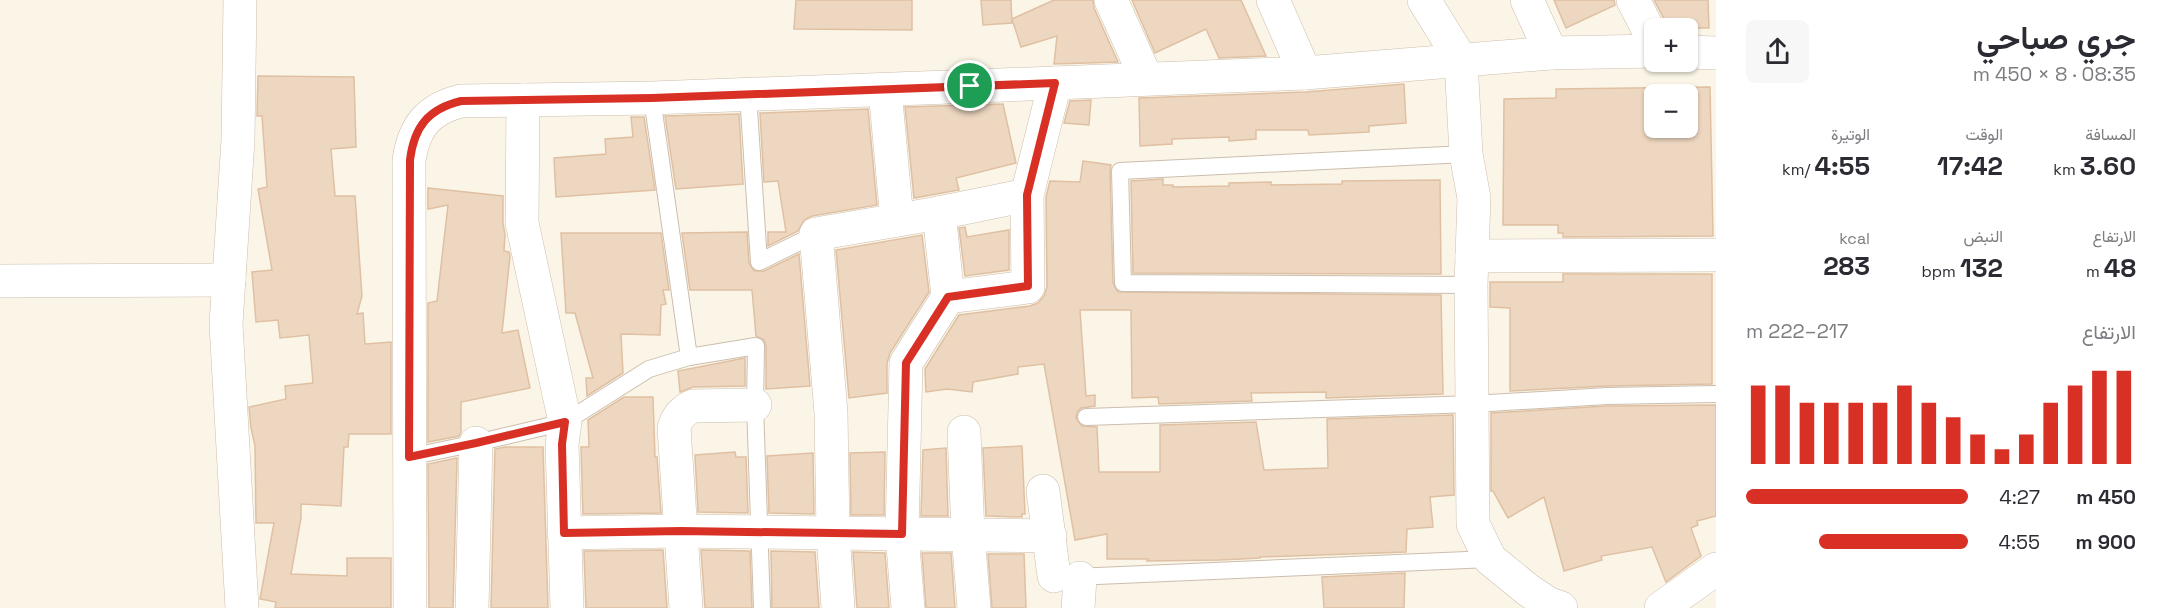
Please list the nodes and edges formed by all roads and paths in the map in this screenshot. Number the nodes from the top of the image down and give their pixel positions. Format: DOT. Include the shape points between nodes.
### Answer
graph roads {
  1 [pos="240,0"];
  2 [pos="1111,0"];
  3 [pos="1273,0"];
  4 [pos="1424,0"];
  5 [pos="1527,0"];
  6 [pos="1633,0"];
  7 [pos="1644,21"];
  8 [pos="1644,51"];
  9 [pos="1698,52"];
  10 [pos="1551,53"];
  11 [pos="1716,53"];
  12 [pos="1461,60"];
  13 [pos="1305,73"];
  14 [pos="1146,78"];
  15 [pos="1055,83"];
  16 [pos="885,90"];
  17 [pos="748,94"];
  18 [pos="652,98"];
  19 [pos="523,100"];
  20 [pos="1466,154"];
  21 [pos="1027,195"];
  22 [pos="939,213"];
  23 [pos="897,220"];
  24 [pos="816,234"];
  25 [pos="1716,255"];
  26 [pos="1471,271"];
  27 [pos="229,280"];
  28 [pos="0,281"];
  29 [pos="948,297"];
  30 [pos="689,357"];
  31 [pos="1716,394"];
  32 [pos="1473,404"];
  33 [pos="755,405"];
  34 [pos="1086,417"];
  35 [pos="565,422"];
  36 [pos="964,432"];
  37 [pos="476,443"];
  38 [pos="409,457"];
  39 [pos="1043,491"];
  40 [pos="681,531"];
  41 [pos="759,532"];
  42 [pos="564,533"];
  43 [pos="833,533"];
  44 [pos="902,534"];
  45 [pos="968,535"];
  46 [pos="1050,536"];
  47 [pos="1490,559"];
  48 [pos="1716,569"];
  49 [pos="1071,587"];
  50 [pos="1552,607"];
  51 [pos="242,608"];
  52 [pos="410,608"];
  53 [pos="472,608"];
  54 [pos="567,608"];
  55 [pos="686,608"];
  56 [pos="762,608"];
  57 [pos="838,608"];
  58 [pos="908,608"];
  59 [pos="974,608"];
  60 [pos="1661,608"];
  1 -- 27 [label="street" via="238,141"];
  2 -- 14 [label="street"];
  3 -- 13 [label="street"];
  4 -- 12 [label="street"];
  5 -- 10 [label="street"];
  6 -- 7 [label="street"];
  8 -- 10 [label="street"];
  9 -- 11 [label="street"];
  10 -- 12 [label="street"];
  12 -- 13 [label="street"];
  12 -- 20 [label="street"];
  13 -- 14 [label="street"];
  14 -- 15 [label="street"];
  15 -- 16 [label="street"];
  15 -- 21 [label="street"];
  16 -- 17 [label="street"];
  16 -- 23 [label="street"];
  17 -- 18 [label="street"];
  17 -- 24 [label="lane" via="759,262"];
  18 -- 19 [label="street"];
  18 -- 30 [label="lane"];
  19 -- 35 [label="street" via="522,223"];
  19 -- 38 [label="street" via="461,101 448,105 424,121 411,146"];
  20 -- 26 [label="street" via="1474,198"];
  20 -- 26 [label="lane" via="1120,171 1123,283"];
  21 -- 22 [label="street"];
  21 -- 29 [label="street" via="1028,286"];
  22 -- 23 [label="street"];
  22 -- 29 [label="street"];
  23 -- 24 [label="street"];
  24 -- 43 [label="street" via="831,413"];
  25 -- 26 [label="street"];
  26 -- 32 [label="street"];
  27 -- 28 [label="street"];
  27 -- 51 [label="street" via="226,324"];
  29 -- 44 [label="street" via="906,363"];
  30 -- 33 [label="lane" via="756,346"];
  30 -- 35 [label="lane" via="649,369"];
  31 -- 32 [label="lane"];
  32 -- 34 [label="lane"];
  32 -- 47 [label="street" via="1473,524"];
  33 -- 40 [label="street" via="693,406 676,421"];
  33 -- 41 [label="lane"];
  35 -- 37 [label="lane"];
  35 -- 42 [label="street"];
  36 -- 45 [label="street"];
  37 -- 38 [label="lane"];
  37 -- 53 [label="street"];
  38 -- 52 [label="street"];
  39 -- 46 [label="street"];
  40 -- 41 [label="street"];
  40 -- 42 [label="street"];
  40 -- 55 [label="street"];
  41 -- 43 [label="street"];
  41 -- 56 [label="lane"];
  42 -- 54 [label="street"];
  43 -- 44 [label="street"];
  43 -- 57 [label="street"];
  44 -- 45 [label="street"];
  44 -- 58 [label="street"];
  45 -- 46 [label="street"];
  45 -- 59 [label="street"];
  46 -- 49 [label="street"];
  47 -- 49 [label="lane"];
  47 -- 50 [label="street"];
  48 -- 60 [label="street"];
}
